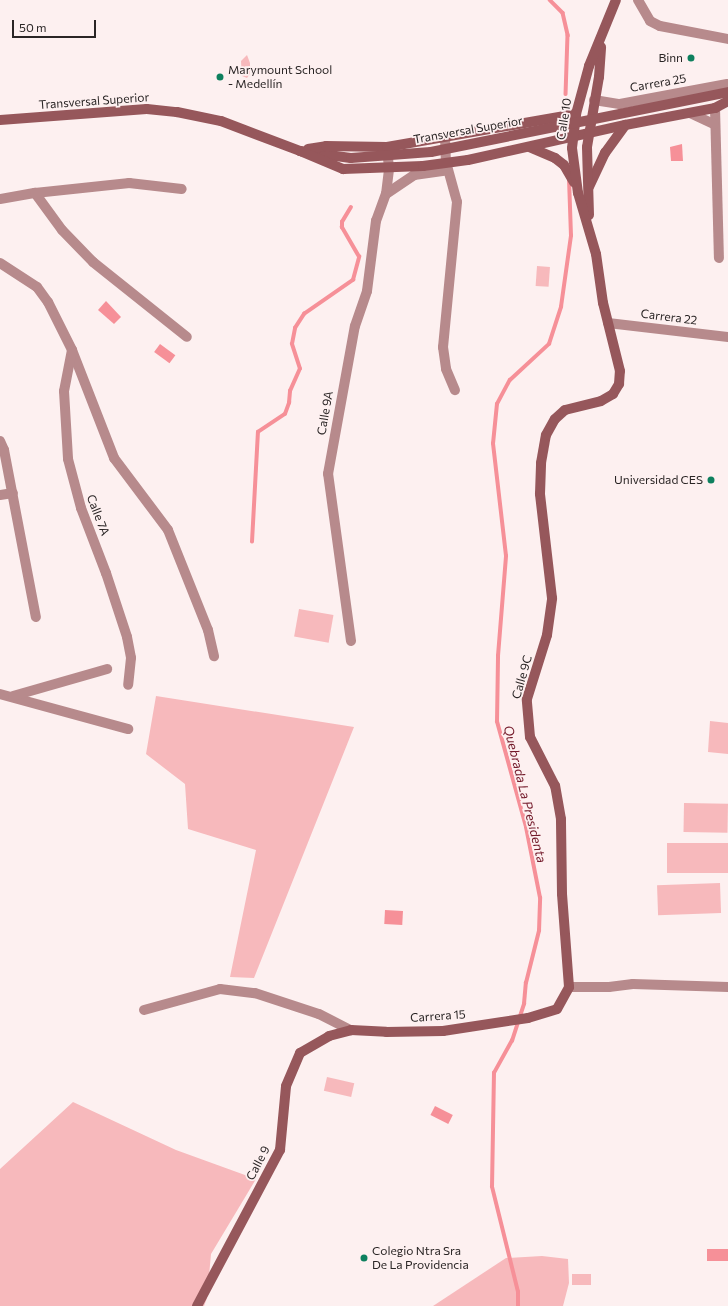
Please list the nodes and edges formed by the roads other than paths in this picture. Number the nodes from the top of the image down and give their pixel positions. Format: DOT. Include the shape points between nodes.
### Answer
graph roads {
  1 [pos="616,0"];
  2 [pos="638,0"];
  3 [pos="728,39"];
  4 [pos="601,41"];
  5 [pos="727,88"];
  6 [pos="594,100"];
  7 [pos="728,101"];
  8 [pos="715,108"];
  9 [pos="690,113"];
  10 [pos="576,114"];
  11 [pos="0,120"];
  12 [pos="714,124"];
  13 [pos="625,125"];
  14 [pos="480,132"];
  15 [pos="588,134"];
  16 [pos="445,136"];
  17 [pos="572,137"];
  18 [pos="387,147"];
  19 [pos="528,147"];
  20 [pos="300,151"];
  21 [pos="447,158"];
  22 [pos="389,169"];
  23 [pos="182,189"];
  24 [pos="35,192"];
  25 [pos="583,192"];
  26 [pos="386,194"];
  27 [pos="0,199"];
  28 [pos="719,258"];
  29 [pos="0,263"];
  30 [pos="608,323"];
  31 [pos="728,337"];
  32 [pos="187,338"];
  33 [pos="72,350"];
  34 [pos="455,390"];
  35 [pos="555,419"];
  36 [pos="0,441"];
  37 [pos="13,493"];
  38 [pos="0,495"];
  39 [pos="36,617"];
  40 [pos="351,641"];
  41 [pos="214,656"];
  42 [pos="107,669"];
  43 [pos="128,685"];
  44 [pos="0,694"];
  45 [pos="13,696"];
  46 [pos="128,729"];
  47 [pos="568,987"];
  48 [pos="728,987"];
  49 [pos="144,1010"];
  50 [pos="351,1030"];
  51 [pos="197,1306"];
  1 -- 4 [label="street, Calle 10"];
  2 -- 3 [label="street" via="650,21 660,26"];
  4 -- 6 [label="street, Calle 10" via="599,77"];
  4 -- 10 [label="street, Calle 10" via="589,66"];
  5 -- 6 [label="street, Carrera 25" via="620,104"];
  5 -- 20 [label="street, Transversal Superior, bridge" via="431,152 351,158"];
  6 -- 15 [label="street, Calle 10"];
  7 -- 8 [label="street"];
  8 -- 9 [label="street"];
  8 -- 12 [label="street"];
  9 -- 12 [label="street"];
  9 -- 13 [label="street"];
  10 -- 14 [label="street"];
  10 -- 17 [label="street, Calle 10"];
  11 -- 20 [label="street, Transversal Superior" via="147,109 177,112 221,121"];
  12 -- 28 [label="street"];
  13 -- 15 [label="street"];
  13 -- 25 [label="street" via="605,153"];
  14 -- 16 [label="street"];
  14 -- 21 [label="street" via="452,143"];
  15 -- 17 [label="street"];
  15 -- 25 [label="street, Calle 10"];
  16 -- 18 [label="street"];
  16 -- 21 [label="street"];
  17 -- 19 [label="street"];
  17 -- 25 [label="street, Calle 10"];
  18 -- 20 [label="street" via="326,146"];
  18 -- 22 [label="street, Calle 9A"];
  19 -- 21 [label="street" via="468,160"];
  19 -- 25 [label="street" via="555,158 564,165"];
  20 -- 22 [label="street" via="343,169"];
  21 -- 22 [label="street"];
  21 -- 26 [label="street" via="414,175"];
  21 -- 34 [label="street" via="457,202 443,347 446,369"];
  22 -- 26 [label="street, Calle 9A"];
  23 -- 24 [label="street" via="129,183"];
  24 -- 27 [label="street"];
  24 -- 32 [label="street" via="62,230 93,262"];
  25 -- 30 [label="street, Calle 10"];
  26 -- 40 [label="street, Calle 9A" via="376,221 367,291 355,326 328,474"];
  29 -- 33 [label="street" via="37,287 48,302"];
  30 -- 31 [label="street, Carrera 22"];
  30 -- 35 [label="street, Calle 10" via="620,371 619,384 613,394 601,401 565,410"];
  33 -- 41 [label="street" via="114,458 168,530 208,630"];
  33 -- 43 [label="street, Calle 7A" via="64,391 68,459 80,508 108,579 127,637 131,658"];
  35 -- 47 [label="street, Calle 9C" via="546,435 541,463 542,513 551,577 551,619 527,699 526,718 537,754 555,786 561,819 562,894"];
  36 -- 37 [label="street"];
  37 -- 38 [label="street"];
  37 -- 39 [label="street"];
  42 -- 45 [label="street"];
  44 -- 45 [label="street"];
  45 -- 46 [label="street"];
  47 -- 48 [label="street" via="609,988 633,984"];
  47 -- 50 [label="street, Carrera 15" via="557,1009 499,1024 443,1030"];
  49 -- 50 [label="street, Carrera 15" via="220,989 255,993 319,1014"];
  50 -- 51 [label="street, Calle 9" via="329,1036 300,1053 286,1086 280,1150"];
}
